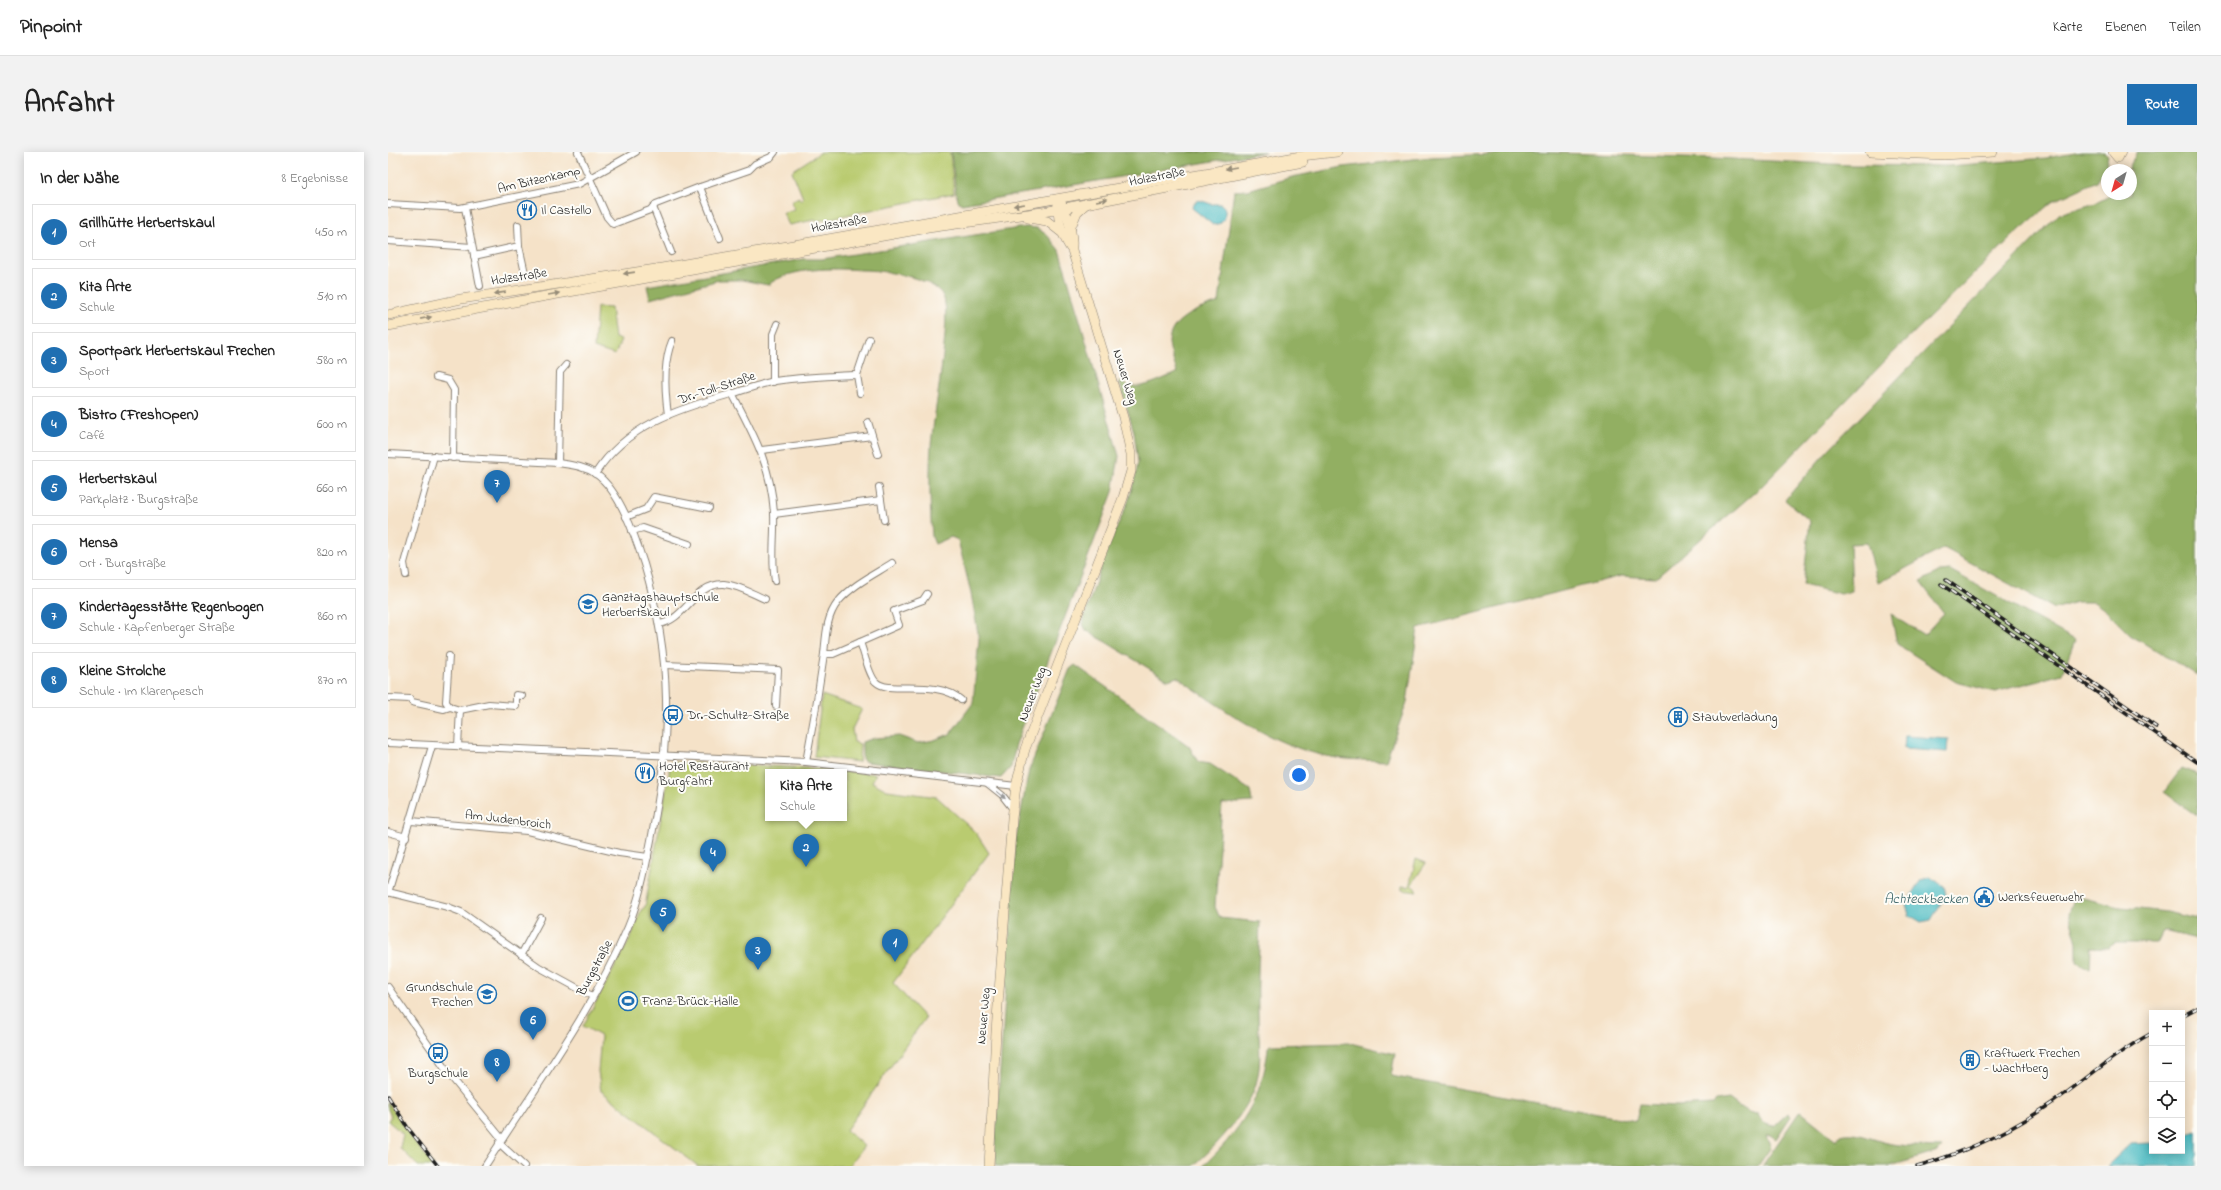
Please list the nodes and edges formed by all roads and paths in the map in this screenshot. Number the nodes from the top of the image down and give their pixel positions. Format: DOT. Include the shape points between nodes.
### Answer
graph roads {
  1 [pos="578,152"];
  2 [pos="636,152"];
  3 [pos="775,152"];
  4 [pos="1338,152"];
  5 [pos="1870,152"];
  6 [pos="1993,152"];
  7 [pos="2113,152"];
  8 [pos="2121,152"];
  9 [pos="1902,153"];
  10 [pos="1325,154"];
  11 [pos="590,180"];
  12 [pos="700,186"];
  13 [pos="1058,199"];
  14 [pos="1087,203"];
  15 [pos="388,204"];
  16 [pos="653,207"];
  17 [pos="465,208"];
  18 [pos="1061,209"];
  19 [pos="1013,217"];
  20 [pos="518,225"];
  21 [pos="1067,232"];
  22 [pos="720,238"];
  23 [pos="388,241"];
  24 [pos="519,246"];
  25 [pos="472,247"];
  26 [pos="671,252"];
  27 [pos="474,256"];
  28 [pos="525,274"];
  29 [pos="480,286"];
  30 [pos="388,315"];
  31 [pos="777,324"];
  32 [pos="388,326"];
  33 [pos="869,339"];
  34 [pos="672,341"];
  35 [pos="566,365"];
  36 [pos="857,375"];
  37 [pos="436,377"];
  38 [pos="774,382"];
  39 [pos="732,393"];
  40 [pos="860,393"];
  41 [pos="668,415"];
  42 [pos="868,422"];
  43 [pos="872,436"];
  44 [pos="762,450"];
  45 [pos="388,454"];
  46 [pos="878,454"];
  47 [pos="434,456"];
  48 [pos="453,458"];
  49 [pos="558,462"];
  50 [pos="595,474"];
  51 [pos="879,487"];
  52 [pos="881,500"];
  53 [pos="709,508"];
  54 [pos="774,514"];
  55 [pos="626,517"];
  56 [pos="884,520"];
  57 [pos="632,531"];
  58 [pos="689,544"];
  59 [pos="892,563"];
  60 [pos="406,575"];
  61 [pos="775,580"];
  62 [pos="927,594"];
  63 [pos="766,599"];
  64 [pos="659,624"];
  65 [pos="860,642"];
  66 [pos="824,654"];
  67 [pos="449,656"];
  68 [pos="665,665"];
  69 [pos="522,696"];
  70 [pos="389,698"];
  71 [pos="961,700"];
  72 [pos="776,706"];
  73 [pos="450,707"];
  74 [pos="460,710"];
  75 [pos="388,743"];
  76 [pos="432,746"];
  77 [pos="458,746"];
  78 [pos="664,755"];
  79 [pos="806,762"];
  80 [pos="987,783"];
  81 [pos="1016,786"];
  82 [pos="1013,809"];
  83 [pos="411,821"];
  84 [pos="388,832"];
  85 [pos="406,837"];
  86 [pos="648,857"];
  87 [pos="388,893"];
  88 [pos="541,918"];
  89 [pos="521,955"];
  90 [pos="388,988"];
  91 [pos="592,996"];
  92 [pos="501,1141"];
  93 [pos="485,1166"];
  94 [pos="524,1166"];
  95 [pos="988,1166"];
  1 -- 11 [label="street"];
  2 -- 11 [label="street, Am Bitzenkamp"];
  3 -- 12 [label="street" via="771,158 755,164 749,170"];
  4 -- 10 [label="main road"];
  5 -- 9 [label="main road"];
  6 -- 9 [label="main road" via="1944,155"];
  7 -- 8 [label="main road" via="2118,158"];
  10 -- 13 [label="main road, Holzstraße, one-way" via="1301,156"];
  14 -- 10 [label="main road, Holzstraße, one-way" via="1304,161"];
  11 -- 16 [label="street" via="607,217 613,224"];
  11 -- 17 [label="street, Am Bitzenkamp"];
  12 -- 16 [label="street"];
  12 -- 22 [label="street"];
  13 -- 18 [label="main road, Neuer Weg"];
  13 -- 30 [label="main road, Holzstraße, one-way" via="656,269 461,299"];
  14 -- 18 [label="main road, Holzstraße"];
  14 -- 21 [label="main road" via="1077,212"];
  15 -- 17 [label="street, Am Bitzenkamp"];
  16 -- 26 [label="street"];
  17 -- 25 [label="street"];
  18 -- 19 [label="main road, Holzstraße"];
  18 -- 21 [label="main road, Neuer Weg"];
  19 -- 21 [label="main road" via="1047,221"];
  32 -- 19 [label="main road, Holzstraße, one-way" via="920,230"];
  20 -- 24 [label="street"];
  21 -- 81 [label="main road, Neuer Weg" via="1123,417 1131,454 1131,471 1025,749"];
  23 -- 25 [label="street"];
  24 -- 27 [label="street"];
  24 -- 28 [label="street"];
  25 -- 27 [label="street"];
  27 -- 29 [label="street"];
  31 -- 38 [label="street, Dr.-Toll-Straße" via="773,334"];
  33 -- 36 [label="street"];
  34 -- 41 [label="street, Dr.-Toll-Straße" via="667,351"];
  35 -- 49 [label="street" via="560,372"];
  36 -- 38 [label="street, Dr.-Toll-Straße"];
  36 -- 40 [label="street"];
  37 -- 48 [label="street" via="448,380 454,390"];
  38 -- 39 [label="street, Dr.-Toll-Straße"];
  39 -- 41 [label="street, Dr.-Toll-Straße"];
  39 -- 44 [label="street"];
  41 -- 50 [label="street, Dr.-Toll-Straße" via="642,427 619,444"];
  42 -- 43 [label="street"];
  43 -- 44 [label="street"];
  43 -- 46 [label="street"];
  44 -- 54 [label="street" via="771,483"];
  45 -- 47 [label="street, Burgstraße"];
  47 -- 48 [label="street, Burgstraße"];
  47 -- 60 [label="street" via="404,563"];
  48 -- 49 [label="street, Burgstraße"];
  49 -- 50 [label="street, Burgstraße" via="579,466"];
  50 -- 55 [label="street, Burgstraße" via="612,490"];
  51 -- 52 [label="street"];
  52 -- 54 [label="street"];
  52 -- 56 [label="street"];
  53 -- 55 [label="street" via="654,497 646,509"];
  54 -- 61 [label="street"];
  55 -- 57 [label="street, Burgstraße"];
  57 -- 58 [label="street" via="642,528"];
  57 -- 64 [label="street, Burgstraße" via="646,572"];
  59 -- 66 [label="street" via="848,592 838,602 826,630"];
  62 -- 65 [label="street" via="923,600 894,611 899,625"];
  63 -- 64 [label="street" via="732,586 718,585 697,595 669,623"];
  64 -- 68 [label="street, Burgstraße"];
  65 -- 66 [label="street" via="833,654"];
  65 -- 71 [label="street" via="878,684 887,687 930,688 952,692"];
  66 -- 79 [label="street"];
  67 -- 73 [label="street" via="446,702"];
  68 -- 72 [label="street" via="778,670"];
  68 -- 78 [label="street, Burgstraße" via="667,718"];
  69 -- 74 [label="street" via="516,695 516,706 489,704"];
  70 -- 73 [label="street" via="410,699 412,702 444,709"];
  73 -- 74 [label="street"];
  74 -- 77 [label="street"];
  75 -- 76 [label="street"];
  76 -- 77 [label="street"];
  76 -- 83 [label="street"];
  77 -- 78 [label="street"];
  78 -- 79 [label="street"];
  78 -- 86 [label="street, Burgstraße"];
  79 -- 80 [label="street"];
  80 -- 81 [label="street"];
  80 -- 82 [label="street, one-way" via="1002,795"];
  81 -- 82 [label="main road, Neuer Weg"];
  82 -- 95 [label="main road, Neuer Weg"];
  83 -- 85 [label="street"];
  83 -- 86 [label="street, Am Judenbroich" via="527,831 607,851"];
  84 -- 85 [label="street"];
  85 -- 87 [label="street"];
  86 -- 91 [label="street, Burgstraße" via="628,926"];
  87 -- 89 [label="street" via="460,912"];
  88 -- 89 [label="street"];
  89 -- 91 [label="street"];
  90 -- 92 [label="street" via="448,1073"];
  91 -- 92 [label="street, Burgstraße" via="543,1080"];
  92 -- 93 [label="street, Burgstraße"];
  92 -- 94 [label="street"];
}
